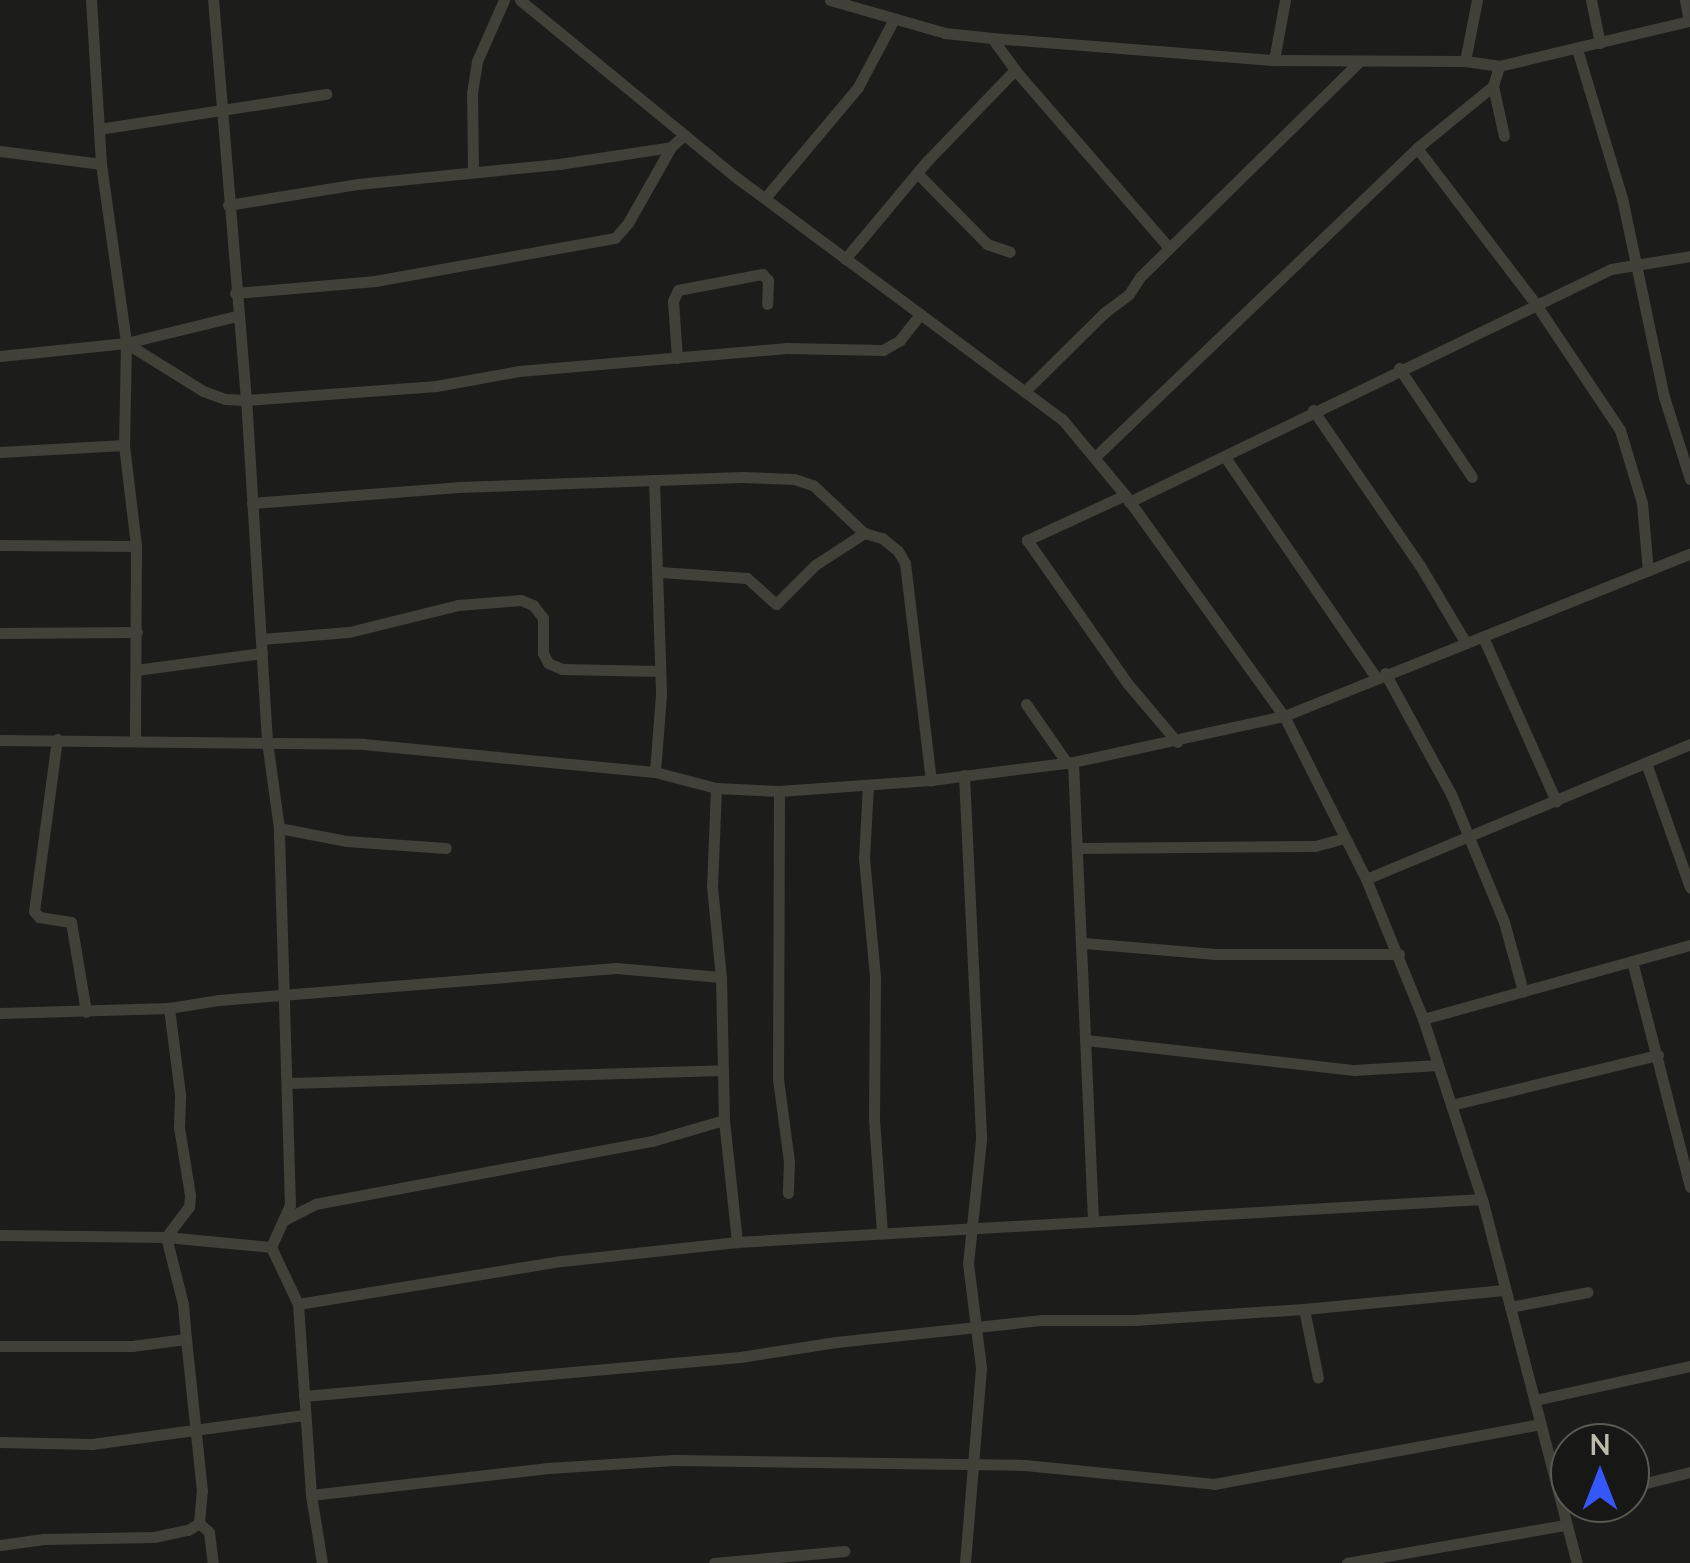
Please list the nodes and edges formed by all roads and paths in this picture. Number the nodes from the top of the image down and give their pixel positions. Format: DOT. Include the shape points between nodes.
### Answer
graph roads {
  1 [pos="91,0"];
  2 [pos="214,0"];
  3 [pos="504,0"];
  4 [pos="520,0"];
  5 [pos="830,0"];
  6 [pos="1285,0"];
  7 [pos="1477,0"];
  8 [pos="1590,0"];
  9 [pos="1685,0"];
  10 [pos="894,20"];
  11 [pos="1690,21"];
  12 [pos="992,38"];
  13 [pos="1600,44"];
  14 [pos="1577,49"];
  15 [pos="1274,60"];
  16 [pos="1466,61"];
  17 [pos="1359,62"];
  18 [pos="1499,66"];
  19 [pos="1014,70"];
  20 [pos="1493,86"];
  21 [pos="326,94"];
  22 [pos="224,109"];
  23 [pos="99,129"];
  24 [pos="684,135"];
  25 [pos="1504,136"];
  26 [pos="671,147"];
  27 [pos="1417,148"];
  28 [pos="0,151"];
  29 [pos="101,164"];
  30 [pos="473,170"];
  31 [pos="918,173"];
  32 [pos="765,198"];
  33 [pos="228,205"];
  34 [pos="1169,248"];
  35 [pos="1010,252"];
  36 [pos="1690,256"];
  37 [pos="844,260"];
  38 [pos="1638,264"];
  39 [pos="235,294"];
  40 [pos="1535,303"];
  41 [pos="767,304"];
  42 [pos="920,314"];
  43 [pos="236,316"];
  44 [pos="126,343"];
  45 [pos="0,356"];
  46 [pos="676,358"];
  47 [pos="1399,368"];
  48 [pos="1026,390"];
  49 [pos="246,400"];
  50 [pos="1313,410"];
  51 [pos="124,445"];
  52 [pos="0,452"];
  53 [pos="1096,456"];
  54 [pos="1226,456"];
  55 [pos="1472,476"];
  56 [pos="1690,479"];
  57 [pos="654,480"];
  58 [pos="1127,499"];
  59 [pos="252,503"];
  60 [pos="864,533"];
  61 [pos="0,545"];
  62 [pos="136,546"];
  63 [pos="1690,554"];
  64 [pos="1648,571"];
  65 [pos="660,572"];
  66 [pos="136,632"];
  67 [pos="0,633"];
  68 [pos="1483,636"];
  69 [pos="261,639"];
  70 [pos="1466,643"];
  71 [pos="262,653"];
  72 [pos="136,670"];
  73 [pos="659,672"];
  74 [pos="1380,675"];
  75 [pos="1026,704"];
  76 [pos="1284,716"];
  77 [pos="135,738"];
  78 [pos="57,739"];
  79 [pos="0,740"];
  80 [pos="267,741"];
  81 [pos="1177,742"];
  82 [pos="1690,744"];
  83 [pos="1070,762"];
  84 [pos="1646,764"];
  85 [pos="655,772"];
  86 [pos="964,775"];
  87 [pos="931,780"];
  88 [pos="868,786"];
  89 [pos="716,788"];
  90 [pos="779,791"];
  91 [pos="1556,801"];
  92 [pos="279,828"];
  93 [pos="1345,838"];
  94 [pos="1468,838"];
  95 [pos="446,848"];
  96 [pos="1080,848"];
  97 [pos="1366,879"];
  98 [pos="1690,887"];
  99 [pos="1084,942"];
  100 [pos="1690,945"];
  101 [pos="1400,954"];
  102 [pos="1632,962"];
  103 [pos="721,978"];
  104 [pos="1522,991"];
  105 [pos="282,997"];
  106 [pos="169,1008"];
  107 [pos="86,1012"];
  108 [pos="0,1013"];
  109 [pos="1423,1018"];
  110 [pos="1086,1040"];
  111 [pos="1658,1055"];
  112 [pos="1438,1065"];
  113 [pos="723,1070"];
  114 [pos="288,1083"];
  115 [pos="1451,1105"];
  116 [pos="724,1120"];
  117 [pos="1690,1187"];
  118 [pos="788,1192"];
  119 [pos="1482,1199"];
  120 [pos="284,1220"];
  121 [pos="1094,1220"];
  122 [pos="970,1227"];
  123 [pos="882,1233"];
  124 [pos="0,1235"];
  125 [pos="166,1237"];
  126 [pos="736,1242"];
  127 [pos="271,1248"];
  128 [pos="1504,1290"];
  129 [pos="1588,1292"];
  130 [pos="298,1304"];
  131 [pos="1510,1308"];
  132 [pos="1304,1309"];
  133 [pos="975,1330"];
  134 [pos="186,1339"];
  135 [pos="0,1346"];
  136 [pos="1690,1366"];
  137 [pos="1318,1378"];
  138 [pos="304,1396"];
  139 [pos="1534,1400"];
  140 [pos="304,1415"];
  141 [pos="1540,1424"];
  142 [pos="196,1429"];
  143 [pos="0,1442"];
  144 [pos="1550,1456"];
  145 [pos="974,1464"];
  146 [pos="1690,1472"];
  147 [pos="1650,1481"];
  148 [pos="311,1495"];
  149 [pos="199,1523"];
  150 [pos="1565,1525"];
  151 [pos="0,1546"];
  152 [pos="844,1551"];
  153 [pos="213,1563"];
  154 [pos="322,1563"];
  155 [pos="714,1563"];
  156 [pos="964,1563"];
  157 [pos="1347,1563"];
  158 [pos="1577,1563"];
  1 -- 23 [label="street"];
  2 -- 22 [label="street"];
  3 -- 30 [label="street" via="477,61"];
  4 -- 24 [label="street"];
  5 -- 10 [label="street"];
  6 -- 15 [label="street"];
  7 -- 16 [label="street"];
  8 -- 13 [label="street"];
  9 -- 11 [label="street"];
  10 -- 12 [label="street"];
  10 -- 32 [label="street" via="858,88"];
  11 -- 13 [label="street"];
  12 -- 15 [label="street"];
  12 -- 19 [label="street"];
  13 -- 14 [label="street"];
  14 -- 18 [label="street"];
  14 -- 38 [label="street"];
  15 -- 17 [label="street"];
  16 -- 17 [label="street"];
  16 -- 18 [label="street"];
  17 -- 34 [label="street"];
  18 -- 20 [label="street"];
  19 -- 31 [label="street"];
  19 -- 34 [label="street"];
  20 -- 25 [label="street"];
  20 -- 27 [label="street"];
  21 -- 22 [label="street"];
  22 -- 23 [label="street"];
  22 -- 33 [label="street"];
  23 -- 29 [label="street"];
  24 -- 26 [label="street"];
  24 -- 32 [label="street"];
  26 -- 30 [label="street"];
  26 -- 39 [label="street" via="615,238 375,281"];
  27 -- 40 [label="street"];
  27 -- 53 [label="street"];
  28 -- 29 [label="street"];
  29 -- 44 [label="street"];
  30 -- 33 [label="street"];
  31 -- 35 [label="street" via="987,244"];
  31 -- 37 [label="street"];
  32 -- 37 [label="street"];
  33 -- 39 [label="street"];
  34 -- 48 [label="street"];
  36 -- 38 [label="street"];
  37 -- 42 [label="street"];
  38 -- 40 [label="street"];
  38 -- 56 [label="street" via="1661,382"];
  39 -- 43 [label="street"];
  40 -- 47 [label="street"];
  40 -- 64 [label="street" via="1620,430 1642,504"];
  41 -- 46 [label="street" via="762,274 678,290"];
  42 -- 46 [label="street" via="883,350 787,348"];
  42 -- 48 [label="street"];
  43 -- 44 [label="street"];
  43 -- 49 [label="street"];
  44 -- 45 [label="street"];
  44 -- 49 [label="street" via="203,390"];
  44 -- 51 [label="street"];
  46 -- 49 [label="street"];
  47 -- 50 [label="street"];
  47 -- 55 [label="street"];
  48 -- 53 [label="street"];
  49 -- 59 [label="street"];
  50 -- 54 [label="street"];
  50 -- 70 [label="street"];
  51 -- 52 [label="street"];
  51 -- 62 [label="street"];
  53 -- 58 [label="street"];
  54 -- 58 [label="street"];
  54 -- 74 [label="street"];
  57 -- 59 [label="street"];
  57 -- 60 [label="street" via="794,479 813,485"];
  57 -- 65 [label="street"];
  58 -- 76 [label="street"];
  58 -- 81 [label="street" via="1027,540"];
  59 -- 69 [label="street"];
  60 -- 65 [label="street" via="815,565 776,604 748,578"];
  60 -- 87 [label="street" via="882,538 905,563"];
  61 -- 62 [label="street"];
  62 -- 66 [label="street"];
  63 -- 64 [label="street"];
  64 -- 68 [label="street"];
  65 -- 73 [label="street"];
  66 -- 67 [label="street"];
  66 -- 72 [label="street"];
  68 -- 70 [label="street"];
  68 -- 91 [label="street"];
  69 -- 71 [label="street"];
  69 -- 73 [label="street" via="349,632 458,605 520,600 543,618 548,663"];
  70 -- 74 [label="street"];
  71 -- 72 [label="street"];
  71 -- 80 [label="street"];
  72 -- 77 [label="street"];
  73 -- 85 [label="street"];
  74 -- 76 [label="street"];
  74 -- 94 [label="street" via="1451,794"];
  75 -- 83 [label="street"];
  76 -- 81 [label="street"];
  76 -- 93 [label="street"];
  77 -- 78 [label="street"];
  77 -- 80 [label="street"];
  78 -- 79 [label="street"];
  78 -- 107 [label="street" via="34,911 71,922"];
  80 -- 85 [label="street"];
  80 -- 92 [label="street"];
  81 -- 83 [label="street"];
  82 -- 84 [label="street"];
  83 -- 86 [label="street"];
  83 -- 96 [label="street"];
  84 -- 91 [label="street"];
  84 -- 98 [label="street"];
  85 -- 89 [label="street"];
  86 -- 87 [label="street"];
  86 -- 122 [label="street" via="981,1140"];
  87 -- 88 [label="street"];
  88 -- 90 [label="street"];
  88 -- 123 [label="street" via="864,858"];
  89 -- 90 [label="street"];
  89 -- 103 [label="street" via="712,886"];
  90 -- 118 [label="street" via="778,1061"];
  91 -- 94 [label="street"];
  92 -- 95 [label="street"];
  92 -- 105 [label="street"];
  93 -- 96 [label="street" via="1315,846"];
  93 -- 97 [label="street"];
  94 -- 97 [label="street"];
  94 -- 104 [label="street" via="1504,922"];
  96 -- 99 [label="street"];
  97 -- 101 [label="street"];
  99 -- 101 [label="street" via="1216,954"];
  99 -- 110 [label="street"];
  100 -- 102 [label="street"];
  101 -- 109 [label="street"];
  102 -- 104 [label="street"];
  102 -- 111 [label="street"];
  103 -- 105 [label="street" via="616,968"];
  103 -- 113 [label="street"];
  104 -- 109 [label="street"];
  105 -- 106 [label="street"];
  105 -- 114 [label="street"];
  106 -- 107 [label="street"];
  106 -- 125 [label="street" via="190,1195 189,1207"];
  107 -- 108 [label="street"];
  109 -- 112 [label="street"];
  110 -- 112 [label="street" via="1354,1070"];
  110 -- 121 [label="street"];
  111 -- 115 [label="street"];
  111 -- 117 [label="street"];
  112 -- 115 [label="street"];
  113 -- 114 [label="street"];
  113 -- 116 [label="street"];
  114 -- 120 [label="street" via="290,1205"];
  115 -- 119 [label="street"];
  116 -- 120 [label="street" via="652,1141 315,1204"];
  116 -- 126 [label="street"];
  119 -- 121 [label="street"];
  119 -- 128 [label="street"];
  120 -- 127 [label="street"];
  121 -- 122 [label="street"];
  122 -- 123 [label="street"];
  122 -- 133 [label="street"];
  123 -- 126 [label="street"];
  124 -- 125 [label="street"];
  125 -- 127 [label="street"];
  125 -- 134 [label="street"];
  126 -- 130 [label="street" via="562,1261"];
  127 -- 130 [label="street"];
  128 -- 131 [label="street"];
  128 -- 132 [label="street"];
  129 -- 131 [label="street"];
  130 -- 138 [label="street"];
  131 -- 139 [label="street"];
  132 -- 133 [label="street" via="1043,1320"];
  132 -- 137 [label="street"];
  133 -- 138 [label="street"];
  133 -- 145 [label="street" via="981,1368"];
  134 -- 135 [label="street"];
  134 -- 142 [label="street"];
  136 -- 139 [label="street"];
  138 -- 140 [label="street"];
  139 -- 141 [label="street"];
  140 -- 142 [label="street"];
  140 -- 148 [label="street"];
  141 -- 144 [label="street"];
  141 -- 145 [label="street" via="1214,1484"];
  142 -- 143 [label="street" via="92,1444"];
  142 -- 149 [label="street"];
  145 -- 148 [label="street" via="674,1460"];
  145 -- 156 [label="street"];
  146 -- 147 [label="street"];
  148 -- 154 [label="street"];
  149 -- 151 [label="street" via="154,1537"];
  149 -- 153 [label="street" via="209,1532"];
  150 -- 157 [label="street"];
  150 -- 158 [label="street"];
  152 -- 155 [label="street"];
}
